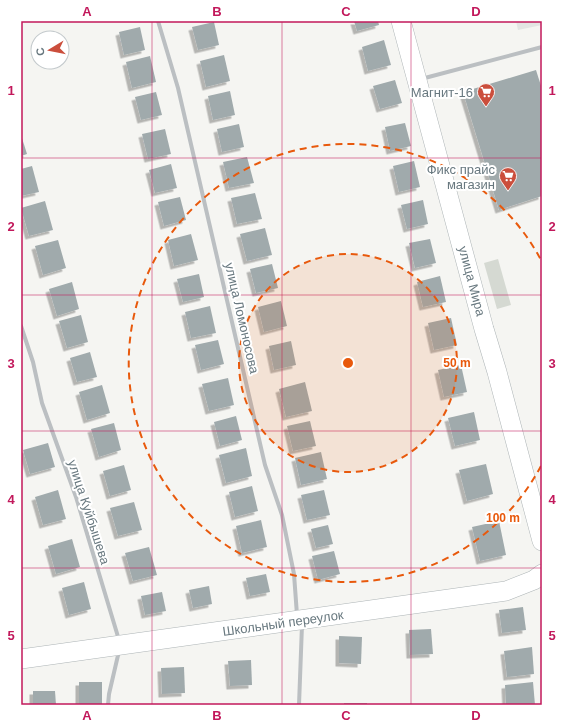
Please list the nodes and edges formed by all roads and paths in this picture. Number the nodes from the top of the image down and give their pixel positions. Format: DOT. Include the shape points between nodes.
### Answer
graph roads {
  1 [pos="158,21"];
  2 [pos="400,21"];
  3 [pos="542,46"];
  4 [pos="417,81"];
  5 [pos="21,326"];
  6 [pos="542,541"];
  7 [pos="542,574"];
  8 [pos="300,621"];
  9 [pos="120,646"];
  10 [pos="21,659"];
  11 [pos="108,705"];
  12 [pos="300,705"];
  1 -- 8 [label="street, улица Ломоносова" via="178,88 265,465 282,515"];
  2 -- 4 [label="main road, улица Мира"];
  3 -- 4 [label="street"];
  4 -- 6 [label="main road, улица Мира"];
  5 -- 9 [label="street, улица Куйбышева" via="42,402 76,497"];
  7 -- 8 [label="main road, Школьный переулок" via="534,580 506,591"];
  8 -- 9 [label="main road, Школьный переулок"];
  8 -- 12 [label="street, улица Ломоносова"];
  9 -- 10 [label="main road, Школьный переулок"];
  9 -- 11 [label="street, улица Куйбышева"];
}
